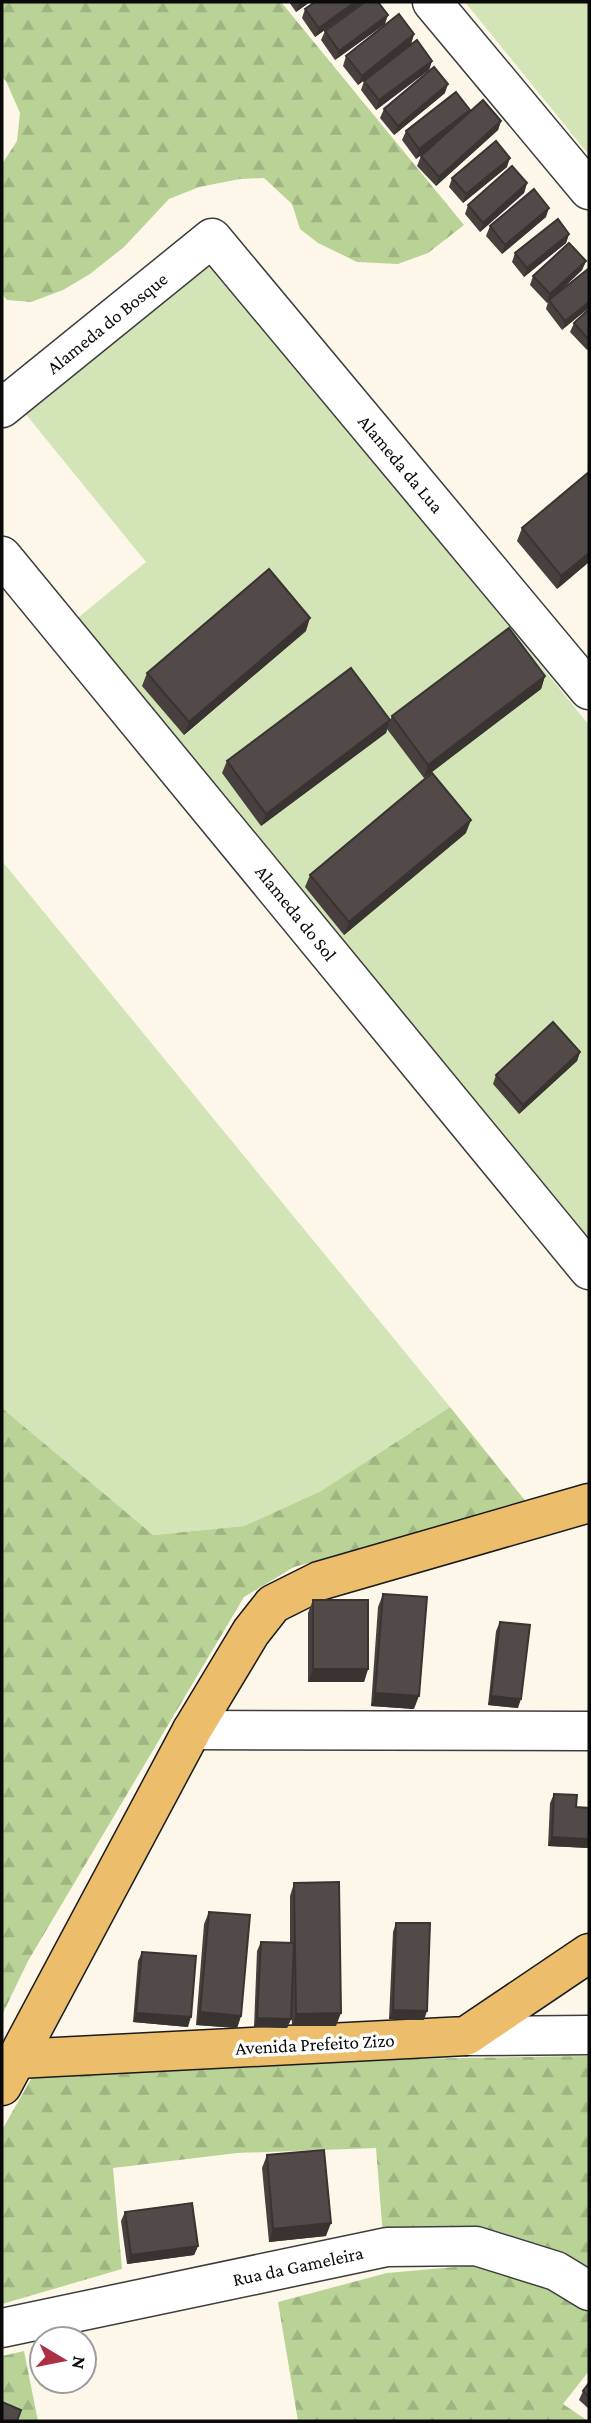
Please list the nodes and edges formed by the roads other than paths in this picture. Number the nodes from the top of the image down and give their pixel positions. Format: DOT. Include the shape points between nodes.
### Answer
graph roads {
  1 [pos="432,2"];
  2 [pos="589,190"];
  3 [pos="212,238"];
  4 [pos="2,408"];
  5 [pos="2,556"];
  6 [pos="589,690"];
  7 [pos="589,1270"];
  8 [pos="589,1503"];
  9 [pos="191,1730"];
  10 [pos="589,1731"];
  11 [pos="589,1953"];
  12 [pos="589,2035"];
  13 [pos="466,2036"];
  14 [pos="9,2072"];
  15 [pos="589,2291"];
  16 [pos="2,2328"];
  1 -- 2 [label="street"];
  3 -- 4 [label="street, Alameda do Bosque"];
  3 -- 6 [label="street, Alameda da Lua"];
  5 -- 7 [label="street, Alameda do Sol"];
  8 -- 9 [label="main road" via="319,1581 273,1604"];
  9 -- 10 [label="street"];
  9 -- 14 [label="main road"];
  11 -- 13 [label="main road"];
  12 -- 13 [label="street"];
  13 -- 14 [label="main road, Avenida Prefeito Zizo"];
  15 -- 16 [label="street, Rua da Gameleira" via="556,2271 476,2246 387,2247"];
}
